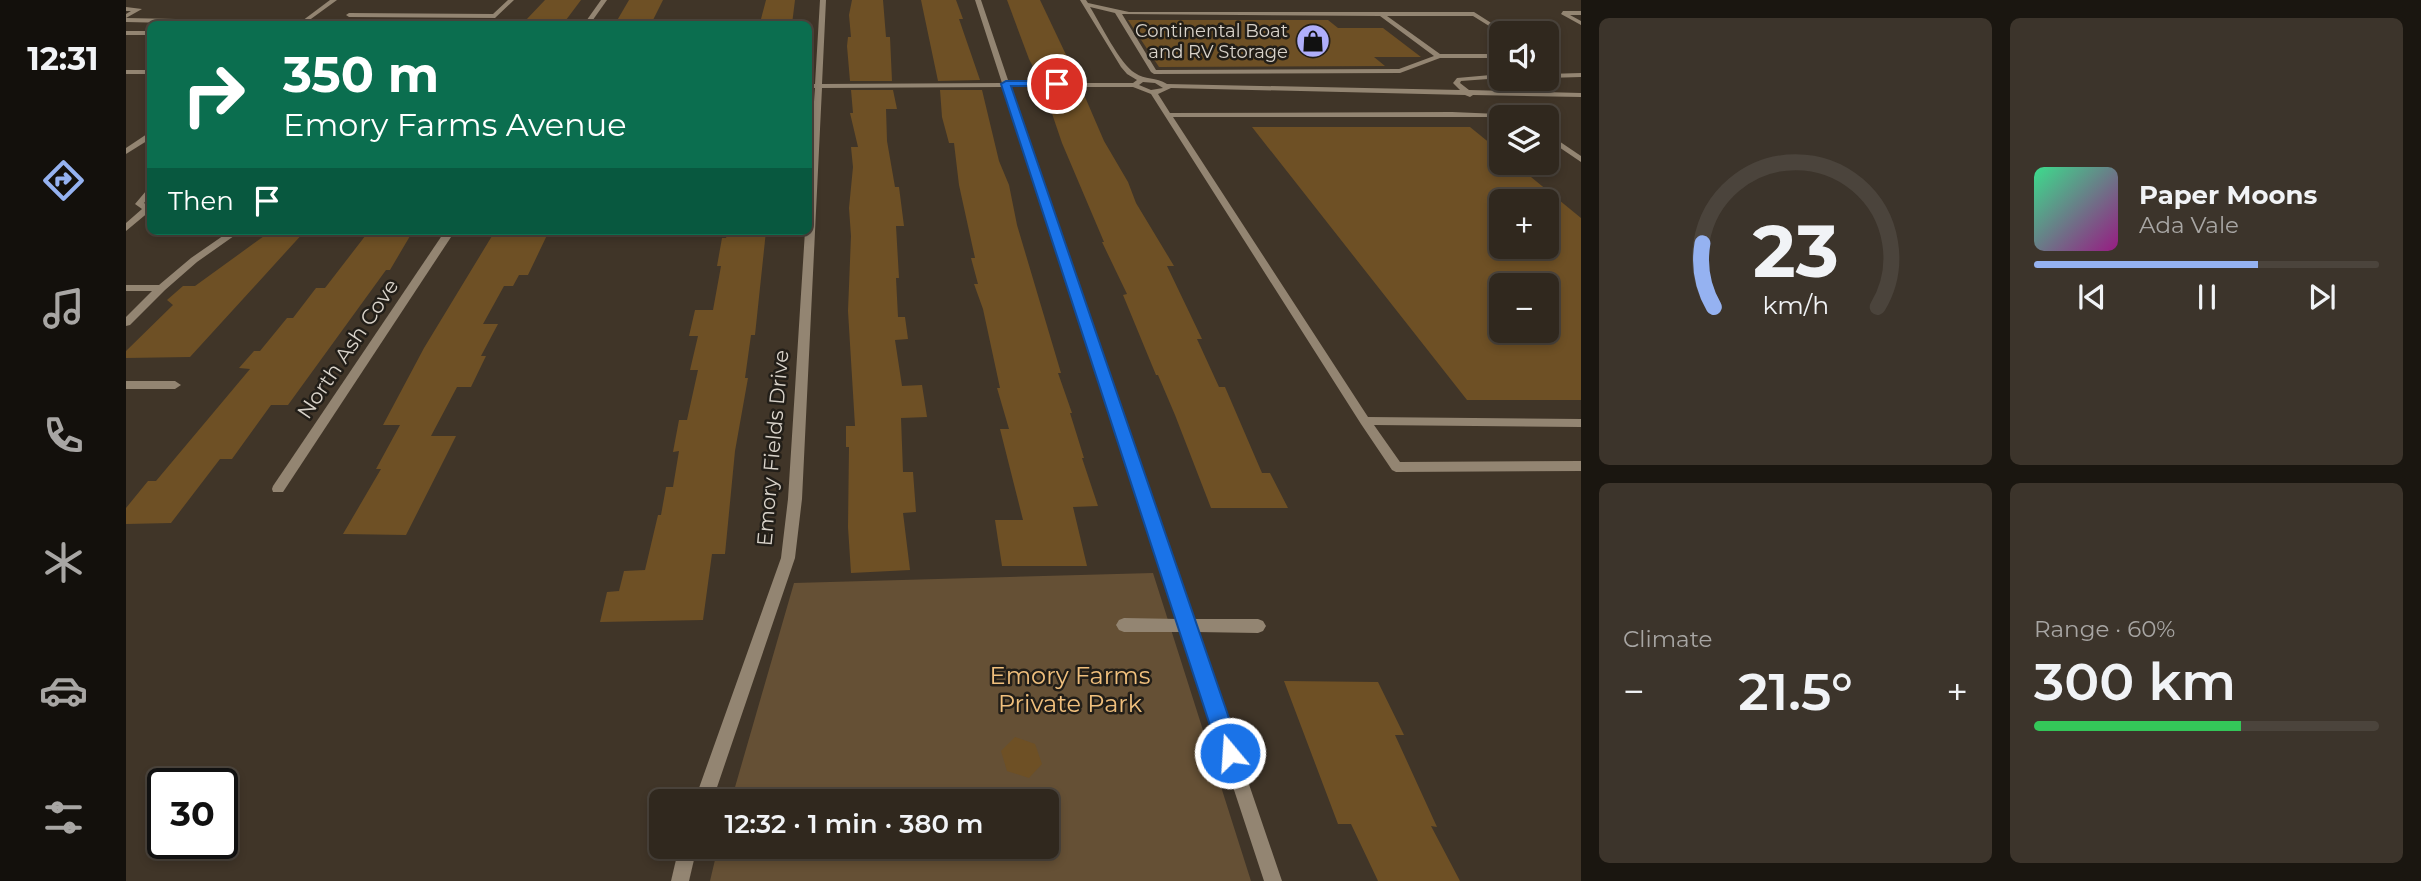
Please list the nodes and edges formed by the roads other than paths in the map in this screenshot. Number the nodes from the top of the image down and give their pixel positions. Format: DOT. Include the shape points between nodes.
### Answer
graph roads {
  1 [pos="334,0"];
  2 [pos="511,0"];
  3 [pos="604,0"];
  4 [pos="823,0"];
  5 [pos="978,0"];
  6 [pos="1084,2"];
  7 [pos="126,9"];
  8 [pos="1118,12"];
  9 [pos="1581,13"];
  10 [pos="1381,14"];
  11 [pos="349,15"];
  12 [pos="126,18"];
  13 [pos="164,21"];
  14 [pos="305,21"];
  15 [pos="589,21"];
  16 [pos="1581,23"];
  17 [pos="1489,24"];
  18 [pos="126,33"];
  19 [pos="147,33"];
  20 [pos="1438,56"];
  21 [pos="1489,56"];
  22 [pos="126,72"];
  23 [pos="147,72"];
  24 [pos="1581,75"];
  25 [pos="1559,76"];
  26 [pos="1489,77"];
  27 [pos="1138,82"];
  28 [pos="1006,84"];
  29 [pos="814,85"];
  30 [pos="1167,86"];
  31 [pos="1153,92"];
  32 [pos="1470,95"];
  33 [pos="1493,95"];
  34 [pos="1581,96"];
  35 [pos="1503,102"];
  36 [pos="1168,115"];
  37 [pos="1489,117"];
  38 [pos="812,129"];
  39 [pos="147,138"];
  40 [pos="1559,144"];
  41 [pos="126,152"];
  42 [pos="1581,160"];
  43 [pos="147,195"];
  44 [pos="147,208"];
  45 [pos="147,210"];
  46 [pos="126,228"];
  47 [pos="230,235"];
  48 [pos="447,235"];
  49 [pos="807,235"];
  50 [pos="126,288"];
  51 [pos="161,288"];
  52 [pos="126,322"];
  53 [pos="126,384"];
  54 [pos="175,385"];
  55 [pos="1365,421"];
  56 [pos="1581,423"];
  57 [pos="1581,466"];
  58 [pos="278,489"];
  59 [pos="1124,625"];
  60 [pos="1187,625"];
  61 [pos="1258,626"];
  62 [pos="708,789"];
  63 [pos="685,859"];
  64 [pos="680,881"];
  65 [pos="1273,881"];
  1 -- 14 [label="street"];
  2 -- 11 [label="street" via="495,16"];
  3 -- 15 [label="street"];
  4 -- 29 [label="street, Emory Fields Drive"];
  5 -- 28 [label="street"];
  6 -- 8 [label="street"];
  6 -- 27 [label="street"];
  7 -- 12 [label="street" via="139,9"];
  8 -- 10 [label="street"];
  8 -- 20 [label="street" via="1154,72 1400,71"];
  9 -- 16 [label="street" via="1563,13"];
  10 -- 17 [label="street" via="1474,14"];
  10 -- 20 [label="street"];
  12 -- 13 [label="street"];
  18 -- 19 [label="street"];
  20 -- 21 [label="street"];
  22 -- 23 [label="street"];
  24 -- 25 [label="street"];
  26 -- 32 [label="street" via="1459,79 1456,83"];
  27 -- 28 [label="street"];
  27 -- 30 [label="street" via="1157,81"];
  27 -- 31 [label="street" via="1143,90"];
  28 -- 29 [label="street"];
  28 -- 60 [label="street"];
  29 -- 38 [label="street, Emory Fields Drive"];
  30 -- 31 [label="street"];
  30 -- 32 [label="street"];
  31 -- 36 [label="street"];
  32 -- 33 [label="street"];
  33 -- 34 [label="street"];
  33 -- 35 [label="street"];
  36 -- 37 [label="street"];
  36 -- 55 [label="street"];
  39 -- 41 [label="street"];
  40 -- 42 [label="street"];
  43 -- 44 [label="street" via="139,204"];
  45 -- 46 [label="street"];
  47 -- 51 [label="street"];
  48 -- 58 [label="street, North Ash Cove"];
  49 -- 62 [label="street, Emory Fields Drive" via="795,499 788,558"];
  50 -- 51 [label="street"];
  51 -- 52 [label="street"];
  53 -- 54 [label="street"];
  55 -- 56 [label="street"];
  55 -- 57 [label="street" via="1396,467"];
  59 -- 60 [label="street"];
  60 -- 61 [label="street"];
  60 -- 65 [label="street"];
  63 -- 64 [label="street"];
}
